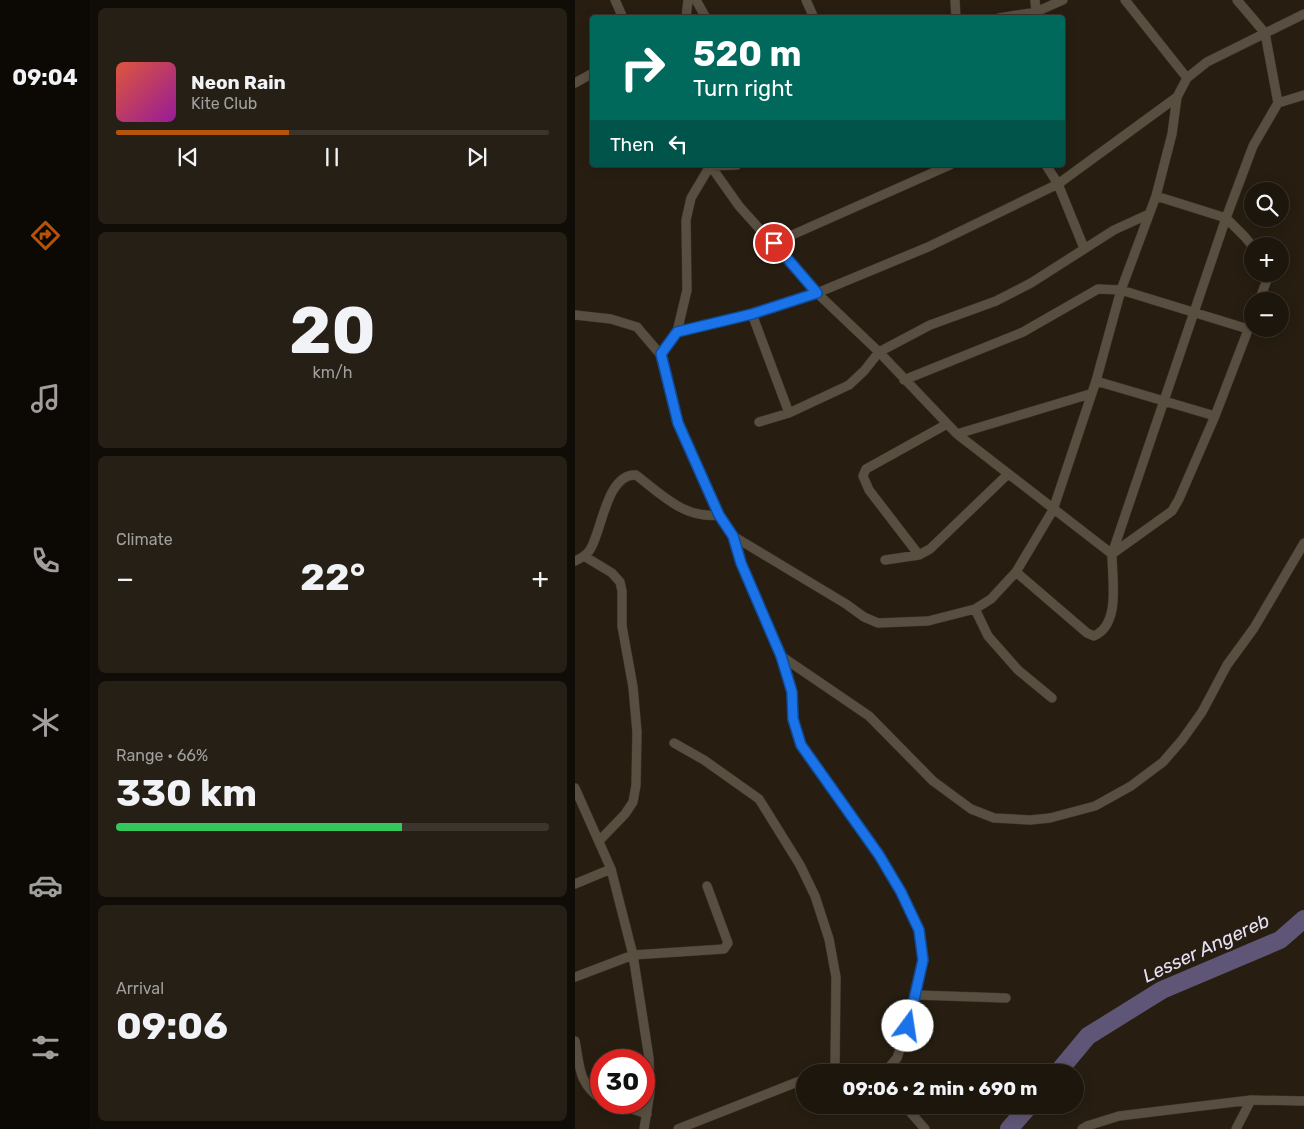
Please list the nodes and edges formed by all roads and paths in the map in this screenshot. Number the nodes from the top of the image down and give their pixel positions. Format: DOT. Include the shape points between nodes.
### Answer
graph roads {
  1 [pos="615,0"];
  2 [pos="688,0"];
  3 [pos="696,0"];
  4 [pos="806,0"];
  5 [pos="955,0"];
  6 [pos="1035,0"];
  7 [pos="1063,0"];
  8 [pos="1125,0"];
  9 [pos="1237,0"];
  10 [pos="1036,12"];
  11 [pos="1304,14"];
  12 [pos="622,15"];
  13 [pos="686,15"];
  14 [pos="704,15"];
  15 [pos="813,15"];
  16 [pos="956,15"];
  17 [pos="1018,15"];
  18 [pos="1265,34"];
  19 [pos="590,75"];
  20 [pos="1187,78"];
  21 [pos="575,83"];
  22 [pos="1304,95"];
  23 [pos="1177,97"];
  24 [pos="1279,103"];
  25 [pos="709,167"];
  26 [pos="711,167"];
  27 [pos="945,167"];
  28 [pos="1047,167"];
  29 [pos="1057,184"];
  30 [pos="1156,196"];
  31 [pos="1149,214"];
  32 [pos="1226,218"];
  33 [pos="1245,237"];
  34 [pos="774,243"];
  35 [pos="1084,248"];
  36 [pos="1121,290"];
  37 [pos="817,293"];
  38 [pos="1194,312"];
  39 [pos="575,314"];
  40 [pos="752,314"];
  41 [pos="1244,328"];
  42 [pos="677,332"];
  43 [pos="1245,337"];
  44 [pos="879,352"];
  45 [pos="661,354"];
  46 [pos="904,380"];
  47 [pos="1096,381"];
  48 [pos="1090,394"];
  49 [pos="1164,401"];
  50 [pos="789,413"];
  51 [pos="1215,416"];
  52 [pos="759,422"];
  53 [pos="947,424"];
  54 [pos="957,434"];
  55 [pos="1007,474"];
  56 [pos="1053,510"];
  57 [pos="719,515"];
  58 [pos="733,536"];
  59 [pos="1304,543"];
  60 [pos="1112,554"];
  61 [pos="919,555"];
  62 [pos="585,556"];
  63 [pos="885,560"];
  64 [pos="575,561"];
  65 [pos="1016,572"];
  66 [pos="975,609"];
  67 [pos="781,656"];
  68 [pos="1052,698"];
  69 [pos="674,742"];
  70 [pos="575,788"];
  71 [pos="579,802"];
  72 [pos="599,841"];
  73 [pos="611,869"];
  74 [pos="575,884"];
  75 [pos="707,886"];
  76 [pos="633,955"];
  77 [pos="575,977"];
  78 [pos="916,995"];
  79 [pos="1006,998"];
  80 [pos="575,1041"];
  81 [pos="648,1049"];
  82 [pos="835,1064"];
  83 [pos="892,1064"];
  84 [pos="796,1083"];
  85 [pos="590,1090"];
  86 [pos="1251,1100"];
  87 [pos="1304,1101"];
  88 [pos="647,1114"];
  89 [pos="912,1114"];
  90 [pos="644,1129"];
  91 [pos="678,1129"];
  92 [pos="925,1129"];
  93 [pos="1083,1129"];
  94 [pos="1236,1129"];
  1 -- 12 [label="street"];
  2 -- 13 [label="street"];
  3 -- 14 [label="street"];
  4 -- 15 [label="street"];
  5 -- 16 [label="street"];
  6 -- 10 [label="street"];
  7 -- 10 [label="street"];
  8 -- 20 [label="street"];
  9 -- 18 [label="street"];
  10 -- 17 [label="street"];
  11 -- 18 [label="street"];
  18 -- 20 [label="street" via="1207,62"];
  18 -- 24 [label="street"];
  19 -- 21 [label="street"];
  20 -- 23 [label="street"];
  22 -- 24 [label="street"];
  23 -- 29 [label="street"];
  23 -- 30 [label="street" via="1172,134"];
  24 -- 32 [label="street" via="1253,146"];
  25 -- 42 [label="street" via="691,198 686,220 687,290"];
  26 -- 34 [label="street" via="739,206"];
  27 -- 34 [label="street"];
  28 -- 29 [label="street"];
  29 -- 35 [label="street"];
  29 -- 37 [label="street" via="928,247"];
  30 -- 31 [label="street"];
  30 -- 32 [label="street"];
  31 -- 35 [label="street"];
  31 -- 36 [label="street"];
  32 -- 33 [label="street"];
  32 -- 38 [label="street"];
  34 -- 37 [label="street"];
  35 -- 44 [label="street" via="1014,292 930,325"];
  36 -- 38 [label="street"];
  36 -- 46 [label="street" via="1098,290 1023,332"];
  36 -- 47 [label="street"];
  37 -- 40 [label="street"];
  37 -- 44 [label="street"];
  38 -- 41 [label="street"];
  38 -- 49 [label="street"];
  39 -- 45 [label="street" via="637,327"];
  40 -- 42 [label="street"];
  40 -- 50 [label="street"];
  42 -- 45 [label="street"];
  43 -- 51 [label="street"];
  44 -- 46 [label="street"];
  44 -- 50 [label="street" via="849,385"];
  45 -- 57 [label="street" via="678,423"];
  46 -- 53 [label="street"];
  47 -- 48 [label="street"];
  47 -- 49 [label="street"];
  48 -- 54 [label="street"];
  48 -- 56 [label="street"];
  49 -- 51 [label="street"];
  49 -- 60 [label="street"];
  50 -- 52 [label="street"];
  51 -- 60 [label="street" via="1172,511"];
  53 -- 54 [label="street"];
  53 -- 61 [label="street" via="866,469 863,476 869,490"];
  54 -- 55 [label="street"];
  55 -- 56 [label="street"];
  55 -- 61 [label="street" via="930,549"];
  56 -- 60 [label="street"];
  56 -- 65 [label="street"];
  57 -- 58 [label="street"];
  57 -- 62 [label="street" via="705,517 678,507 636,474 629,474 619,481 605,507 592,547"];
  58 -- 66 [label="street" via="878,623 928,621"];
  58 -- 67 [label="street" via="741,563"];
  59 -- 67 [label="street" via="1182,740 1131,786 1095,806 1050,818 995,818 971,809 933,781 869,716"];
  60 -- 65 [label="street" via="1113,609 1106,628 1094,636 1079,628"];
  61 -- 63 [label="street"];
  62 -- 64 [label="street"];
  62 -- 72 [label="street" via="620,582 622,626 637,732 633,802"];
  65 -- 66 [label="street" via="991,599"];
  66 -- 68 [label="street" via="988,636 1018,670"];
  67 -- 78 [label="street" via="792,692 793,719 801,745 879,855 919,930 923,960"];
  69 -- 82 [label="street" via="759,799 800,865 815,896 829,939 836,977"];
  70 -- 71 [label="street"];
  71 -- 72 [label="street"];
  72 -- 73 [label="street"];
  73 -- 74 [label="street"];
  73 -- 76 [label="street"];
  75 -- 76 [label="street" via="728,943 726,947"];
  76 -- 77 [label="street"];
  76 -- 81 [label="street"];
  78 -- 79 [label="street"];
  78 -- 83 [label="street" via="897,1058"];
  80 -- 85 [label="street" via="582,1079"];
  84 -- 91 [label="street"];
  86 -- 87 [label="street"];
  86 -- 93 [label="street" via="1119,1116"];
  86 -- 94 [label="street"];
  88 -- 90 [label="street"];
  89 -- 92 [label="street"];
}
